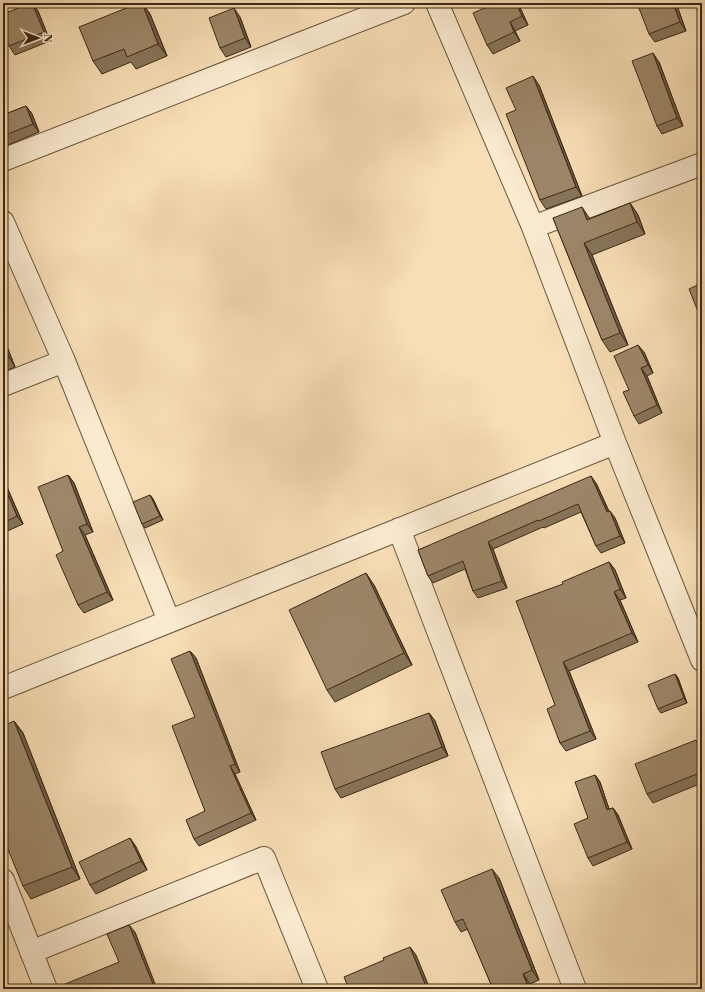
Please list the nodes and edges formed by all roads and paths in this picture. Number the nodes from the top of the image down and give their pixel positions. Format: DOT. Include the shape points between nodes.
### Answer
graph roads {
  1 [pos="404,3"];
  2 [pos="437,3"];
  3 [pos="3,160"];
  4 [pos="702,164"];
  5 [pos="3,222"];
  6 [pos="533,227"];
  7 [pos="64,361"];
  8 [pos="3,385"];
  9 [pos="615,443"];
  10 [pos="399,529"];
  11 [pos="169,621"];
  12 [pos="702,660"];
  13 [pos="3,688"];
  14 [pos="3,880"];
  15 [pos="31,952"];
  16 [pos="46,989"];
  17 [pos="317,989"];
  18 [pos="575,989"];
  1 -- 3 [label="street"];
  2 -- 6 [label="street"];
  4 -- 6 [label="street"];
  5 -- 7 [label="street"];
  6 -- 9 [label="street"];
  7 -- 8 [label="street"];
  7 -- 11 [label="street"];
  9 -- 10 [label="street"];
  9 -- 12 [label="street"];
  10 -- 11 [label="street"];
  10 -- 18 [label="street"];
  11 -- 13 [label="street"];
  14 -- 15 [label="street"];
  15 -- 16 [label="street"];
  15 -- 17 [label="street" via="264,858"];
}
